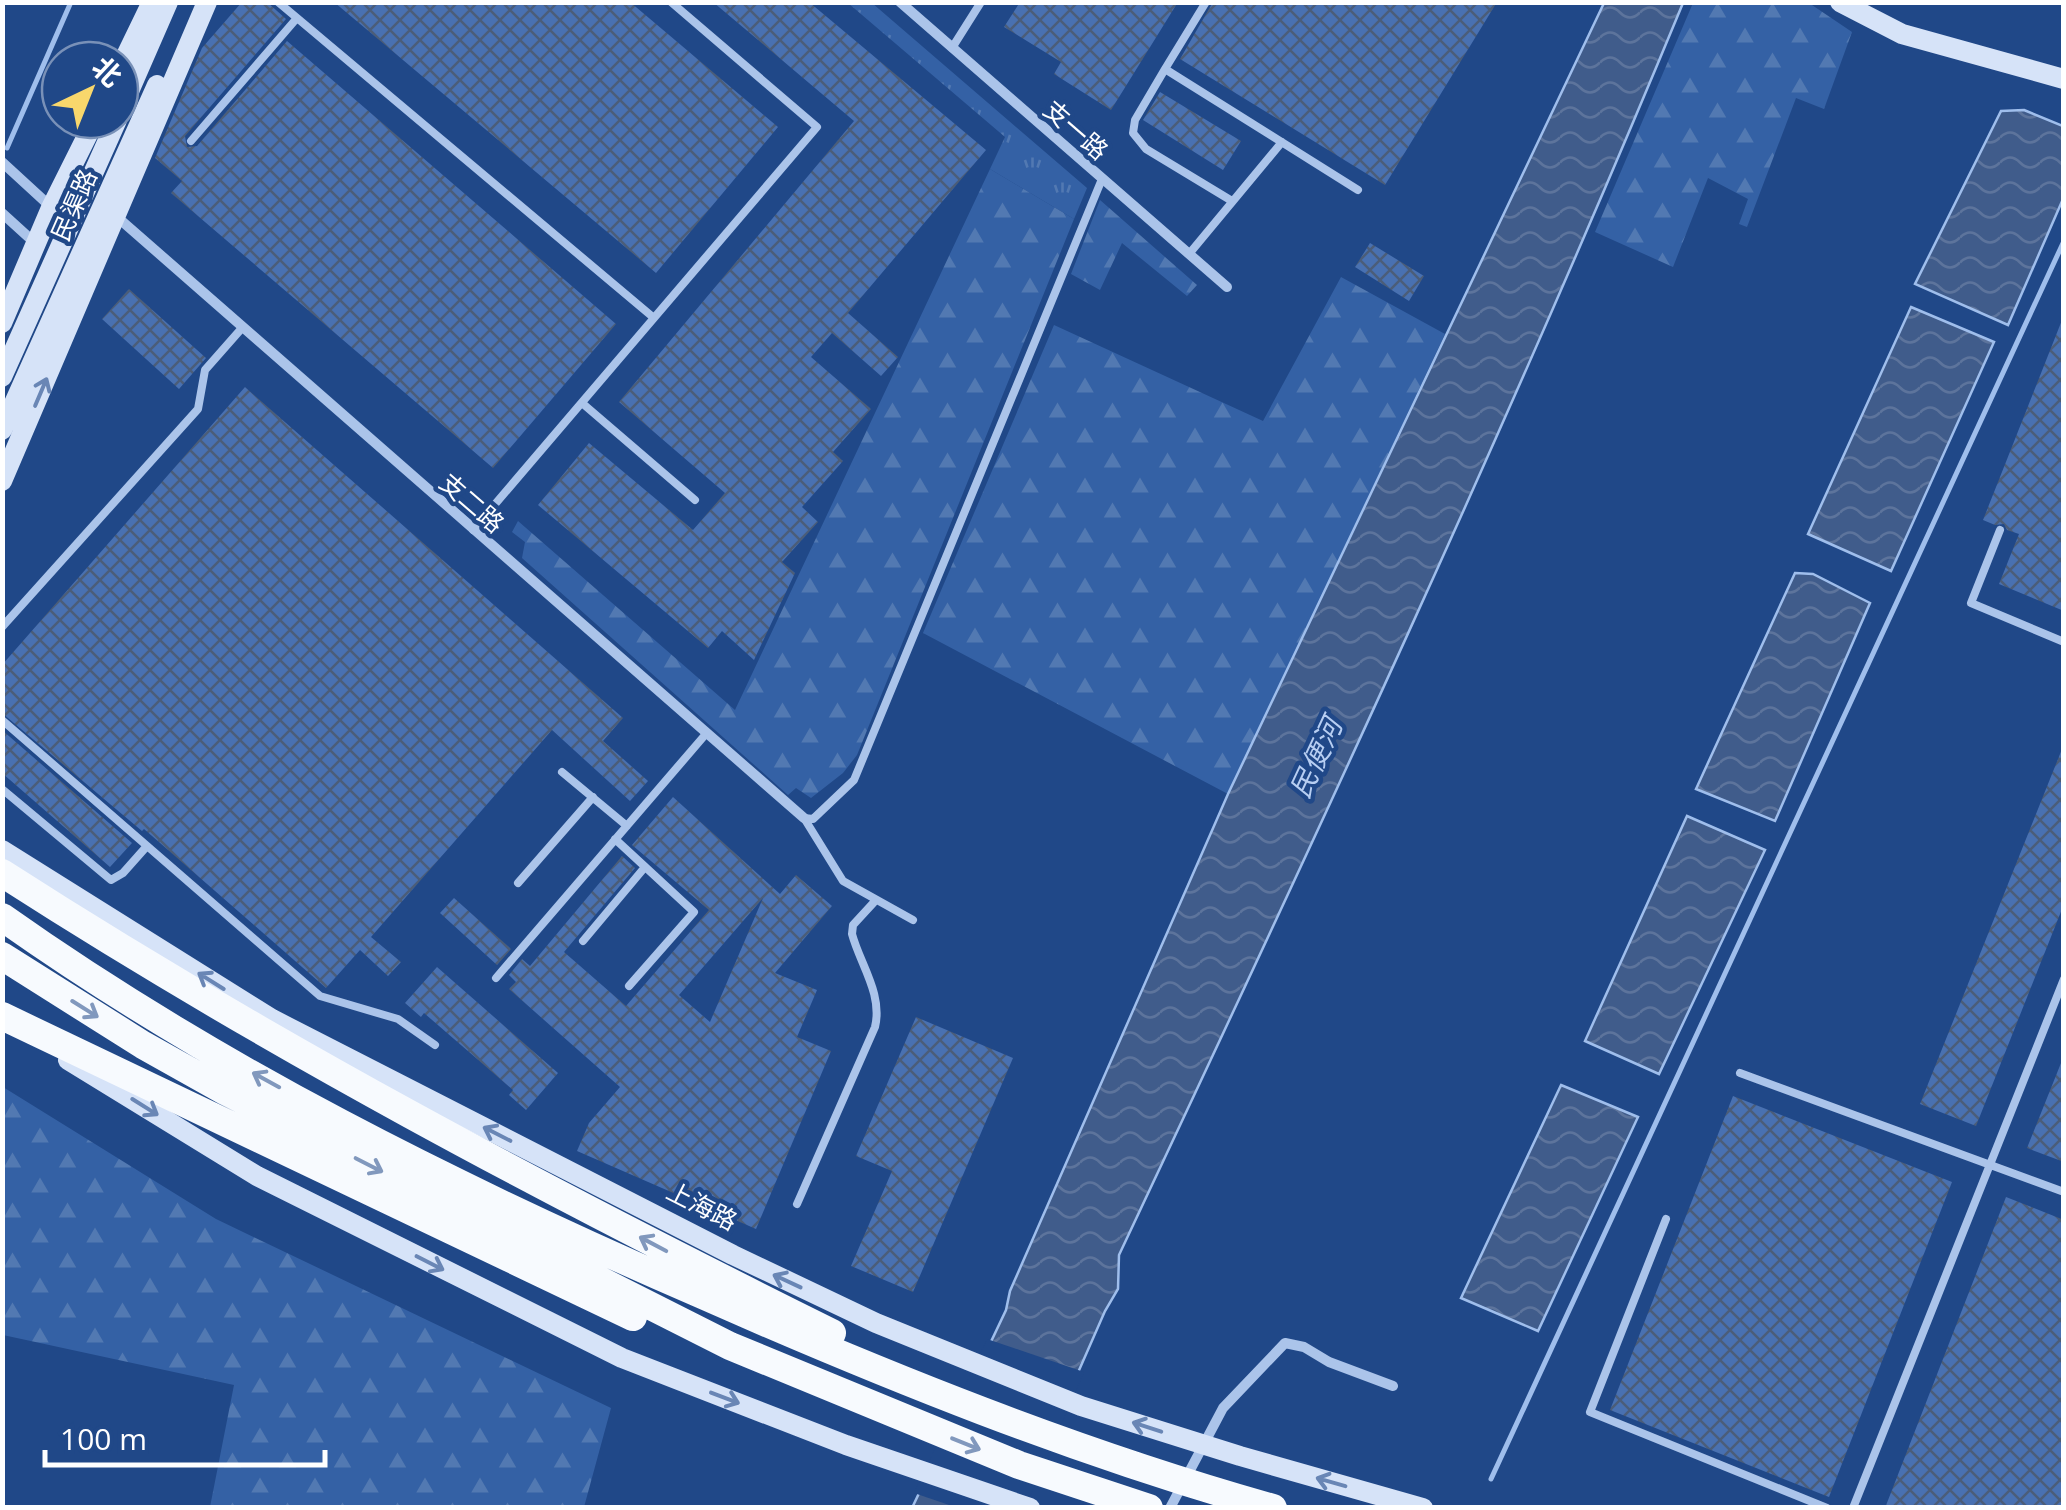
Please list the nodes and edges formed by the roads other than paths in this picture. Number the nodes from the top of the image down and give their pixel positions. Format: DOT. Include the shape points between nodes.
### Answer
graph roads {
  1 [pos="152,2"];
  2 [pos="168,2"];
  3 [pos="196,2"];
  4 [pos="206,2"];
  5 [pos="278,2"];
  6 [pos="670,2"];
  7 [pos="900,2"];
  8 [pos="981,2"];
  9 [pos="1206,2"];
  10 [pos="1840,2"];
  11 [pos="297,18"];
  12 [pos="134,40"];
  13 [pos="952,48"];
  14 [pos="140,66"];
  15 [pos="1165,69"];
  16 [pos="2064,78"];
  17 [pos="84,140"];
  18 [pos="112,140"];
  19 [pos="191,141"];
  20 [pos="1282,142"];
  21 [pos="2,162"];
  22 [pos="105,172"];
  23 [pos="1102,178"];
  24 [pos="1358,190"];
  25 [pos="1232,201"];
  26 [pos="52,208"];
  27 [pos="2,213"];
  28 [pos="115,216"];
  29 [pos="36,244"];
  30 [pos="1188,254"];
  31 [pos="1227,287"];
  32 [pos="654,318"];
  33 [pos="2,323"];
  34 [pos="242,328"];
  35 [pos="2,376"];
  36 [pos="582,403"];
  37 [pos="2,430"];
  38 [pos="2,481"];
  39 [pos="694,500"];
  40 [pos="472,530"];
  41 [pos="2000,530"];
  42 [pos="2,627"];
  43 [pos="2064,642"];
  44 [pos="2,720"];
  45 [pos="705,734"];
  46 [pos="562,772"];
  47 [pos="2,789"];
  48 [pos="593,797"];
  49 [pos="804,818"];
  50 [pos="627,826"];
  51 [pos="616,839"];
  52 [pos="147,846"];
  53 [pos="2,850"];
  54 [pos="645,866"];
  55 [pos="2,874"];
  56 [pos="518,883"];
  57 [pos="876,900"];
  58 [pos="2,918"];
  59 [pos="913,920"];
  60 [pos="583,941"];
  61 [pos="2,956"];
  62 [pos="496,978"];
  63 [pos="2064,980"];
  64 [pos="629,986"];
  65 [pos="2,1018"];
  66 [pos="435,1045"];
  67 [pos="1740,1073"];
  68 [pos="1990,1165"];
  69 [pos="2064,1192"];
  70 [pos="797,1204"];
  71 [pos="1666,1219"];
  72 [pos="730,1346"];
  73 [pos="862,1357"];
  74 [pos="1394,1386"];
  75 [pos="1030,1508"];
  76 [pos="1148,1508"];
  77 [pos="1170,1508"];
  78 [pos="1273,1508"];
  79 [pos="1423,1508"];
  80 [pos="1827,1508"];
  81 [pos="1853,1508"];
  1 -- 12 [label="main road"];
  2 -- 14 [label="main road"];
  3 -- 22 [label="main road, 民渠路"];
  4 -- 28 [label="main road, 民渠路"];
  5 -- 11 [label="lane"];
  6 -- 32 [label="lane" via="817,127"];
  7 -- 13 [label="street, 支一路"];
  8 -- 13 [label="lane"];
  9 -- 15 [label="lane"];
  10 -- 16 [label="main road" via="1902,34"];
  11 -- 19 [label="lane"];
  11 -- 32 [label="lane"];
  13 -- 23 [label="street, 支一路"];
  15 -- 20 [label="lane"];
  15 -- 25 [label="lane" via="1132,133"];
  17 -- 26 [label="main road, 民渠路"];
  18 -- 22 [label="main road, 民渠路"];
  20 -- 24 [label="lane"];
  20 -- 25 [label="lane"];
  21 -- 26 [label="street"];
  22 -- 35 [label="main road, 民渠路"];
  22 -- 37 [label="main road, 民渠路"];
  23 -- 30 [label="street, 支一路"];
  23 -- 49 [label="lane" via="854,780 813,819"];
  25 -- 30 [label="lane"];
  26 -- 29 [label="main road, 民渠路"];
  27 -- 29 [label="street"];
  28 -- 34 [label="street, 支二路"];
  38 -- 28 [label="main road, 民渠路, one-way"];
  29 -- 33 [label="main road, 民渠路"];
  30 -- 31 [label="street, 支一路"];
  32 -- 36 [label="lane"];
  34 -- 40 [label="street, 支二路"];
  34 -- 42 [label="lane" via="205,370 198,409"];
  36 -- 39 [label="lane"];
  36 -- 40 [label="lane"];
  40 -- 45 [label="street, 支二路"];
  41 -- 43 [label="lane" via="1970,603"];
  44 -- 52 [label="lane"];
  45 -- 49 [label="street, 支二路"];
  45 -- 50 [label="lane"];
  46 -- 48 [label="lane"];
  47 -- 52 [label="lane" via="111,880"];
  48 -- 50 [label="lane"];
  48 -- 56 [label="lane"];
  49 -- 57 [label="lane" via="843,881"];
  50 -- 51 [label="lane"];
  51 -- 54 [label="lane"];
  51 -- 62 [label="lane"];
  52 -- 66 [label="lane" via="320,996 398,1019"];
  79 -- 53 [label="main road, 上海路, one-way" via="1081,1406 876,1322 272,1019"];
  54 -- 60 [label="lane"];
  54 -- 64 [label="lane" via="694,912"];
  73 -- 55 [label="highway, one-way" via="207,1002"];
  57 -- 59 [label="lane"];
  57 -- 70 [label="lane" via="852,934 878,1016"];
  73 -- 58 [label="highway, one-way" via="445,1178 179,1032"];
  61 -- 72 [label="highway, one-way" via="225,1092"];
  63 -- 68 [label="lane"];
  65 -- 72 [label="highway" via="625,1314"];
  65 -- 75 [label="main road, one-way" via="257,1176 622,1358"];
  67 -- 68 [label="lane"];
  68 -- 69 [label="lane"];
  68 -- 81 [label="lane"];
  71 -- 80 [label="lane" via="1590,1412"];
  72 -- 76 [label="highway, one-way" via="1019,1465"];
  73 -- 78 [label="highway" via="992,1413"];
  74 -- 77 [label="street" via="1285,1343 1222,1408"];
}
